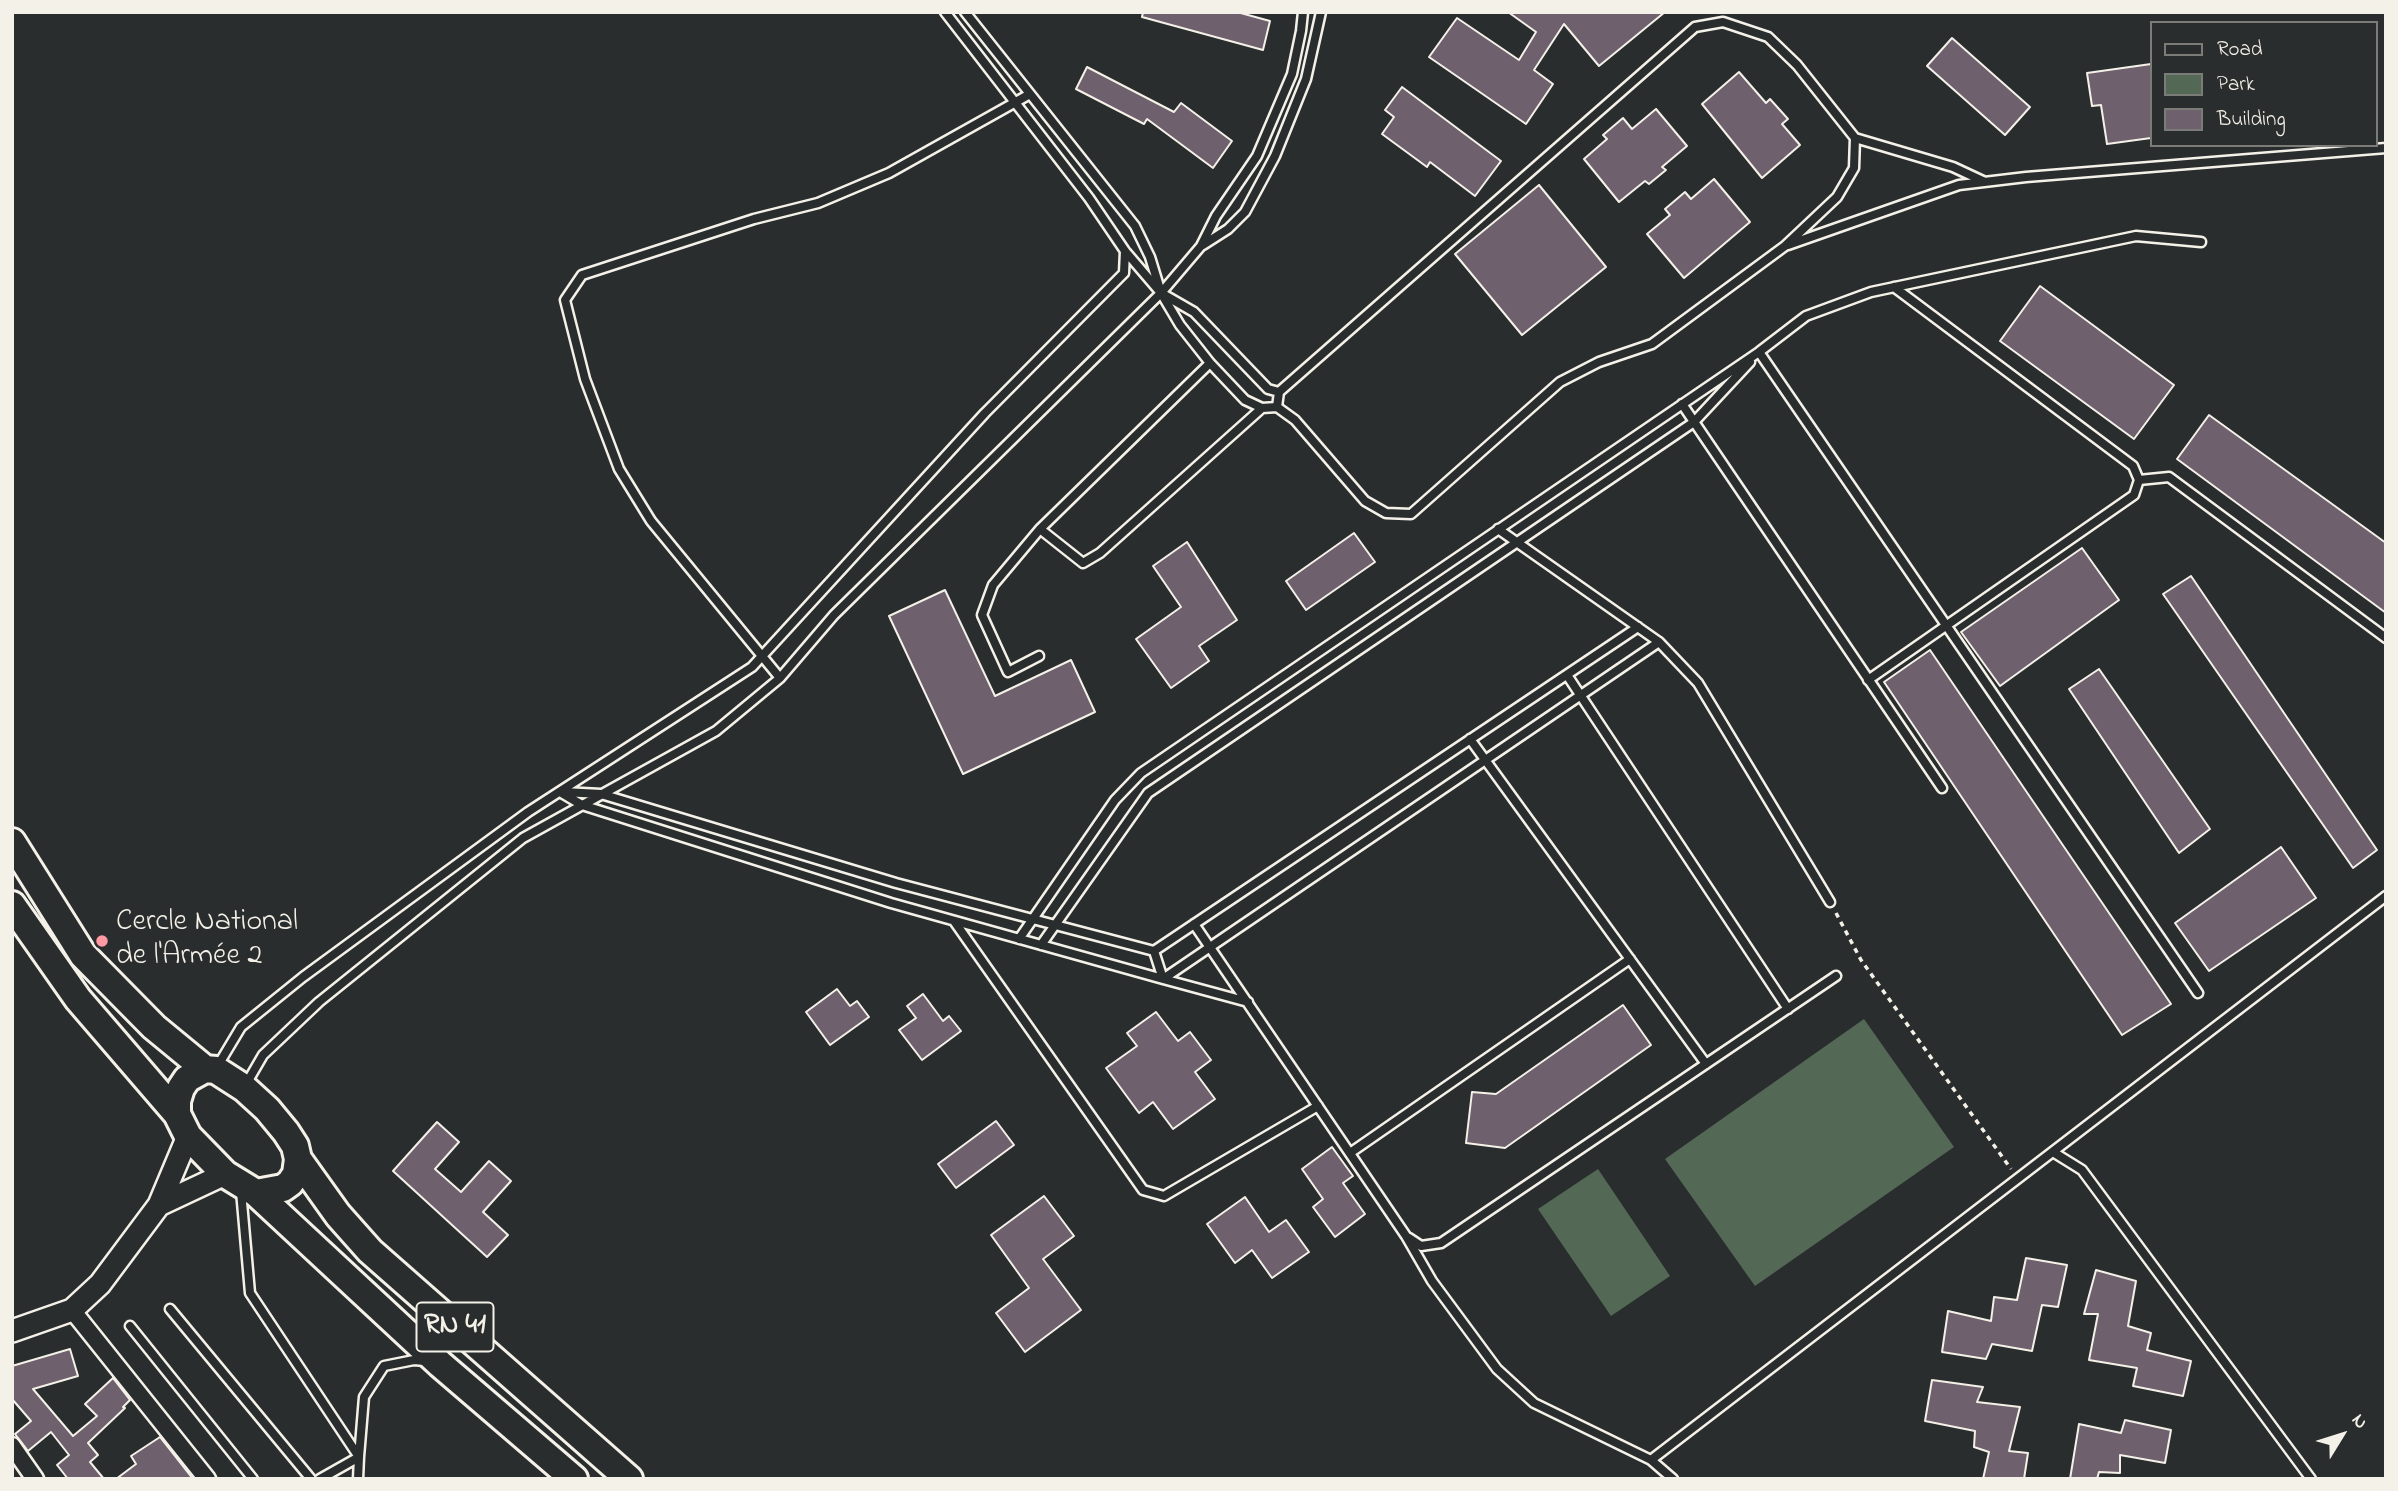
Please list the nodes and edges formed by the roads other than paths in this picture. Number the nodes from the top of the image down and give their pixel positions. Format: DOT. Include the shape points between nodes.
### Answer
graph roads {
  1 [pos="944,12"];
  2 [pos="965,12"];
  3 [pos="1303,12"];
  4 [pos="1321,12"];
  5 [pos="1030,94"];
  6 [pos="1015,104"];
  7 [pos="1855,138"];
  8 [pos="2386,148"];
  9 [pos="1986,182"];
  10 [pos="2201,242"];
  11 [pos="1200,246"];
  12 [pos="1785,246"];
  13 [pos="1125,251"];
  14 [pos="1894,287"];
  15 [pos="1161,293"];
  16 [pos="1759,352"];
  17 [pos="1210,363"];
  18 [pos="1279,392"];
  19 [pos="1682,404"];
  20 [pos="1277,407"];
  21 [pos="1262,408"];
  22 [pos="1694,422"];
  23 [pos="2139,480"];
  24 [pos="1040,529"];
  25 [pos="1497,530"];
  26 [pos="1517,542"];
  27 [pos="1946,625"];
  28 [pos="1639,627"];
  29 [pos="2386,638"];
  30 [pos="1659,642"];
  31 [pos="762,656"];
  32 [pos="1039,656"];
  33 [pos="1567,675"];
  34 [pos="780,678"];
  35 [pos="1868,680"];
  36 [pos="1581,696"];
  37 [pos="1470,739"];
  38 [pos="1486,760"];
  39 [pos="1942,788"];
  40 [pos="560,792"];
  41 [pos="601,794"];
  42 [pos="582,805"];
  43 [pos="12,842"];
  44 [pos="2386,896"];
  45 [pos="1830,901"];
  46 [pos="12,905"];
  47 [pos="1032,919"];
  48 [pos="954,921"];
  49 [pos="1194,924"];
  50 [pos="1055,925"];
  51 [pos="1019,939"];
  52 [pos="1041,945"];
  53 [pos="1210,947"];
  54 [pos="1154,951"];
  55 [pos="1630,959"];
  56 [pos="1836,976"];
  57 [pos="1163,979"];
  58 [pos="2198,993"];
  59 [pos="1248,1002"];
  60 [pos="1788,1009"];
  61 [pos="1706,1064"];
  62 [pos="210,1070"];
  63 [pos="244,1088"];
  64 [pos="1318,1106"];
  65 [pos="183,1125"];
  66 [pos="2053,1152"];
  67 [pos="1350,1153"];
  68 [pos="298,1159"];
  69 [pos="240,1184"];
  70 [pos="159,1205"];
  71 [pos="1406,1236"];
  72 [pos="170,1309"];
  73 [pos="72,1310"];
  74 [pos="131,1326"];
  75 [pos="12,1331"];
  76 [pos="440,1364"];
  77 [pos="12,1446"];
  78 [pos="359,1457"];
  79 [pos="1651,1460"];
  80 [pos="35,1479"];
  81 [pos="207,1479"];
  82 [pos="253,1479"];
  83 [pos="311,1479"];
  84 [pos="320,1479"];
  85 [pos="358,1479"];
  86 [pos="574,1479"];
  87 [pos="629,1479"];
  88 [pos="1673,1479"];
  89 [pos="2311,1479"];
  1 -- 6 [label="lane"];
  2 -- 5 [label="lane"];
  3 -- 11 [label="lane" via="1292,74 1277,113 1257,156"];
  4 -- 11 [label="lane" via="1306,79 1275,156 1245,212"];
  5 -- 6 [label="lane"];
  5 -- 15 [label="lane" via="1135,226"];
  6 -- 13 [label="lane"];
  6 -- 31 [label="lane" via="889,173 818,203 582,275 565,300 585,379 620,469 651,521"];
  7 -- 9 [label="lane" via="1953,167"];
  7 -- 12 [label="lane" via="1854,168 1837,197"];
  7 -- 18 [label="lane" via="1797,65 1768,37 1723,22 1695,27"];
  8 -- 9 [label="lane"];
  9 -- 12 [label="lane" via="1959,185"];
  10 -- 14 [label="lane" via="2136,236"];
  11 -- 15 [label="lane"];
  12 -- 20 [label="lane" via="1652,344 1599,362 1560,382 1411,514 1386,513 1365,501 1295,420"];
  13 -- 15 [label="lane"];
  13 -- 31 [label="lane" via="1124,273 985,413"];
  14 -- 16 [label="lane" via="1806,316"];
  14 -- 23 [label="lane" via="2133,466"];
  15 -- 17 [label="lane"];
  15 -- 18 [label="lane" via="1194,312 1268,389"];
  15 -- 34 [label="lane" via="834,615"];
  16 -- 19 [label="lane"];
  16 -- 22 [label="lane"];
  16 -- 27 [label="lane"];
  17 -- 21 [label="lane" via="1245,400"];
  17 -- 24 [label="lane"];
  18 -- 20 [label="lane"];
  19 -- 22 [label="lane"];
  19 -- 25 [label="lane"];
  20 -- 21 [label="lane"];
  21 -- 24 [label="lane" via="1100,553 1083,563"];
  22 -- 26 [label="lane"];
  22 -- 35 [label="lane"];
  23 -- 27 [label="lane" via="2134,495"];
  23 -- 29 [label="lane" via="2169,477"];
  24 -- 32 [label="lane" via="993,585 982,615 1008,672"];
  25 -- 26 [label="lane"];
  25 -- 47 [label="lane" via="1140,773 1115,800"];
  26 -- 28 [label="lane"];
  26 -- 50 [label="lane" via="1148,793"];
  27 -- 35 [label="lane"];
  27 -- 58 [label="lane"];
  28 -- 30 [label="lane"];
  28 -- 33 [label="lane"];
  30 -- 36 [label="lane"];
  30 -- 45 [label="lane" via="1698,682"];
  31 -- 34 [label="lane"];
  31 -- 40 [label="lane" via="752,667"];
  33 -- 36 [label="lane"];
  33 -- 37 [label="lane"];
  34 -- 41 [label="lane" via="716,731"];
  35 -- 39 [label="lane"];
  36 -- 38 [label="lane"];
  36 -- 60 [label="lane"];
  37 -- 38 [label="lane"];
  37 -- 49 [label="lane"];
  38 -- 53 [label="lane"];
  38 -- 55 [label="lane"];
  40 -- 41 [label="lane"];
  40 -- 42 [label="lane"];
  40 -- 62 [label="lane" via="303,977 241,1027"];
  41 -- 42 [label="lane"];
  41 -- 47 [label="lane"];
  42 -- 48 [label="lane"];
  42 -- 63 [label="lane" via="523,838 319,1002 263,1055"];
  43 -- 62 [label="highway" via="83,955 154,1027"];
  44 -- 66 [label="lane"];
  46 -- 65 [label="highway" via="78,999"];
  47 -- 50 [label="lane"];
  47 -- 51 [label="lane"];
  48 -- 51 [label="lane"];
  48 -- 64 [label="lane" via="1143,1190 1164,1196"];
  49 -- 53 [label="lane"];
  49 -- 54 [label="lane"];
  50 -- 52 [label="lane"];
  50 -- 54 [label="lane"];
  51 -- 52 [label="lane"];
  52 -- 57 [label="lane"];
  53 -- 57 [label="lane"];
  53 -- 59 [label="lane"];
  54 -- 57 [label="lane"];
  55 -- 61 [label="lane"];
  55 -- 67 [label="lane"];
  56 -- 60 [label="lane"];
  57 -- 59 [label="lane"];
  59 -- 64 [label="lane"];
  60 -- 61 [label="lane"];
  61 -- 71 [label="lane" via="1441,1243 1421,1246"];
  62 -- 63 [label="highway"];
  62 -- 65 [label="highway" via="187,1079 181,1088 177,1101"];
  63 -- 68 [label="highway" via="286,1132"];
  64 -- 67 [label="lane"];
  65 -- 69 [label="highway"];
  65 -- 70 [label="street"];
  66 -- 79 [label="lane"];
  66 -- 89 [label="lane" via="2082,1170"];
  67 -- 71 [label="lane"];
  68 -- 69 [label="highway" via="290,1183 277,1190"];
  68 -- 87 [label="highway, RN 41" via="370,1251"];
  69 -- 70 [label="street"];
  69 -- 76 [label="highway, RN 41"];
  69 -- 78 [label="lane" via="250,1293"];
  70 -- 73 [label="street" via="100,1284"];
  71 -- 79 [label="lane" via="1432,1282 1497,1369 1525,1395"];
  72 -- 83 [label="lane"];
  73 -- 75 [label="street"];
  73 -- 81 [label="street"];
  74 -- 82 [label="lane"];
  76 -- 78 [label="lane" via="414,1360 384,1366 364,1397"];
  76 -- 86 [label="highway, RN 41"];
  77 -- 80 [label="street"];
  78 -- 84 [label="lane"];
  78 -- 85 [label="lane"];
  79 -- 88 [label="lane"];
}
